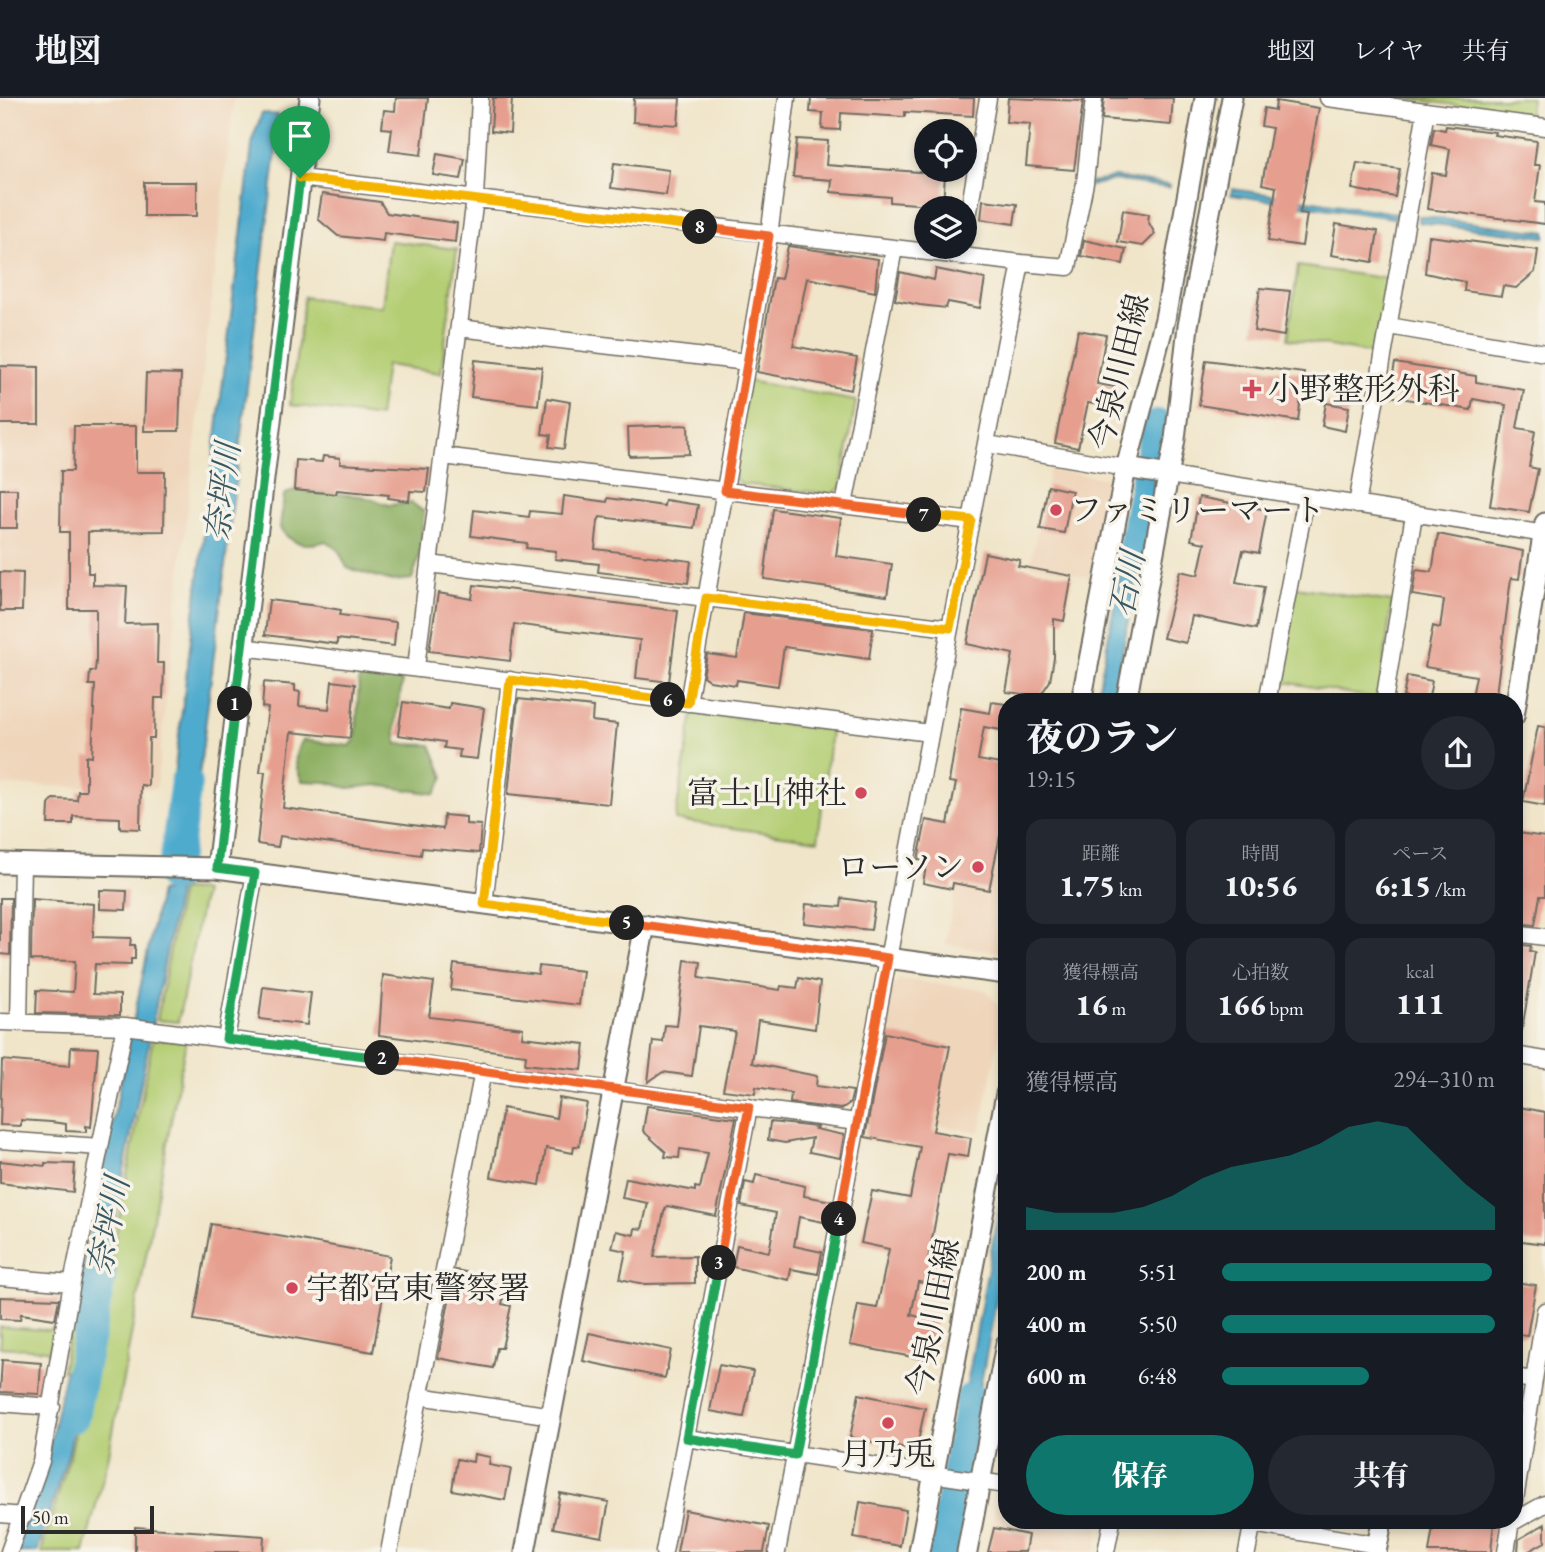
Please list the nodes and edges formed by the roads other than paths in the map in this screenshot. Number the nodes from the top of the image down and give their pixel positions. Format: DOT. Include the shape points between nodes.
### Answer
graph roads {
  1 [pos="310,98"];
  2 [pos="480,98"];
  3 [pos="787,98"];
  4 [pos="988,98"];
  5 [pos="1094,98"];
  6 [pos="1205,98"];
  7 [pos="1232,98"];
  8 [pos="1328,98"];
  9 [pos="1426,111"];
  10 [pos="1545,127"];
  11 [pos="300,178"];
  12 [pos="972,196"];
  13 [pos="475,198"];
  14 [pos="769,236"];
  15 [pos="894,249"];
  16 [pos="914,249"];
  17 [pos="977,252"];
  18 [pos="1021,263"];
  19 [pos="1389,326"];
  20 [pos="459,328"];
  21 [pos="1545,353"];
  22 [pos="747,362"];
  23 [pos="987,444"];
  24 [pos="443,456"];
  25 [pos="1126,468"];
  26 [pos="1169,475"];
  27 [pos="725,491"];
  28 [pos="1306,497"];
  29 [pos="844,505"];
  30 [pos="1357,505"];
  31 [pos="1414,514"];
  32 [pos="971,520"];
  33 [pos="1545,530"];
  34 [pos="429,564"];
  35 [pos="706,598"];
  36 [pos="950,628"];
  37 [pos="242,647"];
  38 [pos="416,667"];
  39 [pos="510,680"];
  40 [pos="1083,693"];
  41 [pos="1128,693"];
  42 [pos="1269,693"];
  43 [pos="1385,693"];
  44 [pos="1518,693"];
  45 [pos="688,703"];
  46 [pos="930,733"];
  47 [pos="0,863"];
  48 [pos="22,863"];
  49 [pos="217,868"];
  50 [pos="255,873"];
  51 [pos="484,904"];
  52 [pos="645,926"];
  53 [pos="1523,934"];
  54 [pos="1545,937"];
  55 [pos="888,958"];
  56 [pos="998,973"];
  57 [pos="0,1022"];
  58 [pos="19,1023"];
  59 [pos="131,1027"];
  60 [pos="226,1039"];
  61 [pos="1523,1056"];
  62 [pos="1545,1060"];
  63 [pos="482,1071"];
  64 [pos="614,1090"];
  65 [pos="749,1107"];
  66 [pos="857,1122"];
  67 [pos="998,1136"];
  68 [pos="0,1140"];
  69 [pos="100,1147"];
  70 [pos="0,1277"];
  71 [pos="72,1283"];
  72 [pos="1545,1311"];
  73 [pos="1523,1378"];
  74 [pos="1534,1380"];
  75 [pos="998,1388"];
  76 [pos="419,1396"];
  77 [pos="0,1404"];
  78 [pos="52,1407"];
  79 [pos="551,1416"];
  80 [pos="686,1438"];
  81 [pos="1523,1449"];
  82 [pos="795,1455"];
  83 [pos="933,1476"];
  84 [pos="981,1482"];
  85 [pos="998,1484"];
  86 [pos="1545,1504"];
  87 [pos="0,1514"];
  88 [pos="24,1516"];
  89 [pos="1523,1516"];
  90 [pos="1110,1529"];
  91 [pos="1251,1529"];
  92 [pos="1284,1529"];
  93 [pos="1381,1529"];
  94 [pos="1510,1529"];
  95 [pos="1377,1549"];
  96 [pos="9,1552"];
  97 [pos="389,1552"];
  98 [pos="525,1552"];
  99 [pos="664,1552"];
  100 [pos="777,1552"];
  101 [pos="919,1552"];
  102 [pos="967,1552"];
  103 [pos="1106,1552"];
  104 [pos="1247,1552"];
  105 [pos="1506,1552"];
  1 -- 11 [label="street"];
  2 -- 13 [label="street"];
  3 -- 14 [label="street"];
  4 -- 12 [label="street"];
  5 -- 18 [label="street" via="1085,183 1068,267"];
  6 -- 25 [label="street, 今泉川田線" via="1165,319"];
  7 -- 26 [label="street, 今泉川田線" via="1188,326"];
  8 -- 9 [label="street"];
  9 -- 10 [label="street"];
  9 -- 19 [label="street"];
  11 -- 13 [label="street"];
  11 -- 37 [label="street"];
  13 -- 14 [label="street"];
  13 -- 20 [label="street"];
  14 -- 15 [label="street"];
  14 -- 22 [label="street"];
  15 -- 16 [label="street"];
  15 -- 29 [label="street"];
  17 -- 18 [label="street"];
  18 -- 23 [label="street"];
  19 -- 21 [label="street"];
  19 -- 30 [label="street"];
  20 -- 22 [label="street"];
  20 -- 24 [label="street"];
  22 -- 27 [label="street"];
  23 -- 25 [label="street"];
  23 -- 32 [label="street"];
  24 -- 27 [label="street"];
  24 -- 34 [label="street"];
  25 -- 26 [label="street"];
  25 -- 40 [label="street, 今泉川田線"];
  26 -- 28 [label="street"];
  26 -- 41 [label="street, 今泉川田線"];
  27 -- 29 [label="street"];
  27 -- 35 [label="street"];
  28 -- 30 [label="street"];
  28 -- 42 [label="street"];
  29 -- 32 [label="street"];
  30 -- 31 [label="street"];
  31 -- 33 [label="street"];
  31 -- 43 [label="street"];
  32 -- 36 [label="street"];
  33 -- 44 [label="street"];
  34 -- 35 [label="street"];
  34 -- 38 [label="street"];
  35 -- 36 [label="street"];
  35 -- 45 [label="street"];
  36 -- 46 [label="street"];
  37 -- 38 [label="street"];
  37 -- 49 [label="street"];
  38 -- 39 [label="street"];
  39 -- 45 [label="street"];
  39 -- 51 [label="street"];
  45 -- 46 [label="street"];
  46 -- 55 [label="street"];
  47 -- 48 [label="street"];
  48 -- 49 [label="street"];
  48 -- 58 [label="street"];
  49 -- 50 [label="street"];
  50 -- 51 [label="street"];
  50 -- 60 [label="street"];
  51 -- 52 [label="street"];
  52 -- 55 [label="street"];
  52 -- 64 [label="street"];
  53 -- 54 [label="street"];
  55 -- 56 [label="street"];
  55 -- 66 [label="street"];
  57 -- 58 [label="street"];
  58 -- 59 [label="street"];
  59 -- 60 [label="street"];
  59 -- 69 [label="street"];
  60 -- 63 [label="street"];
  61 -- 62 [label="street"];
  63 -- 64 [label="street"];
  63 -- 76 [label="street"];
  64 -- 65 [label="street"];
  64 -- 79 [label="street"];
  65 -- 66 [label="street"];
  65 -- 80 [label="street"];
  66 -- 82 [label="street"];
  67 -- 83 [label="street, 今泉川田線"];
  68 -- 69 [label="street"];
  69 -- 71 [label="street"];
  70 -- 71 [label="street"];
  71 -- 78 [label="street"];
  72 -- 74 [label="street"];
  73 -- 74 [label="street"];
  74 -- 81 [label="street"];
  75 -- 84 [label="street"];
  76 -- 79 [label="street"];
  76 -- 97 [label="street"];
  77 -- 78 [label="street"];
  78 -- 88 [label="street"];
  79 -- 98 [label="street"];
  80 -- 82 [label="street"];
  80 -- 99 [label="street"];
  82 -- 83 [label="street"];
  82 -- 100 [label="street"];
  83 -- 84 [label="street"];
  83 -- 101 [label="street, 今泉川田線"];
  84 -- 85 [label="street"];
  84 -- 102 [label="street"];
  86 -- 89 [label="street"];
  87 -- 88 [label="street"];
  88 -- 96 [label="street"];
  90 -- 103 [label="street"];
  91 -- 104 [label="street"];
  92 -- 95 [label="street"];
  93 -- 95 [label="street"];
  94 -- 105 [label="street"];
}
